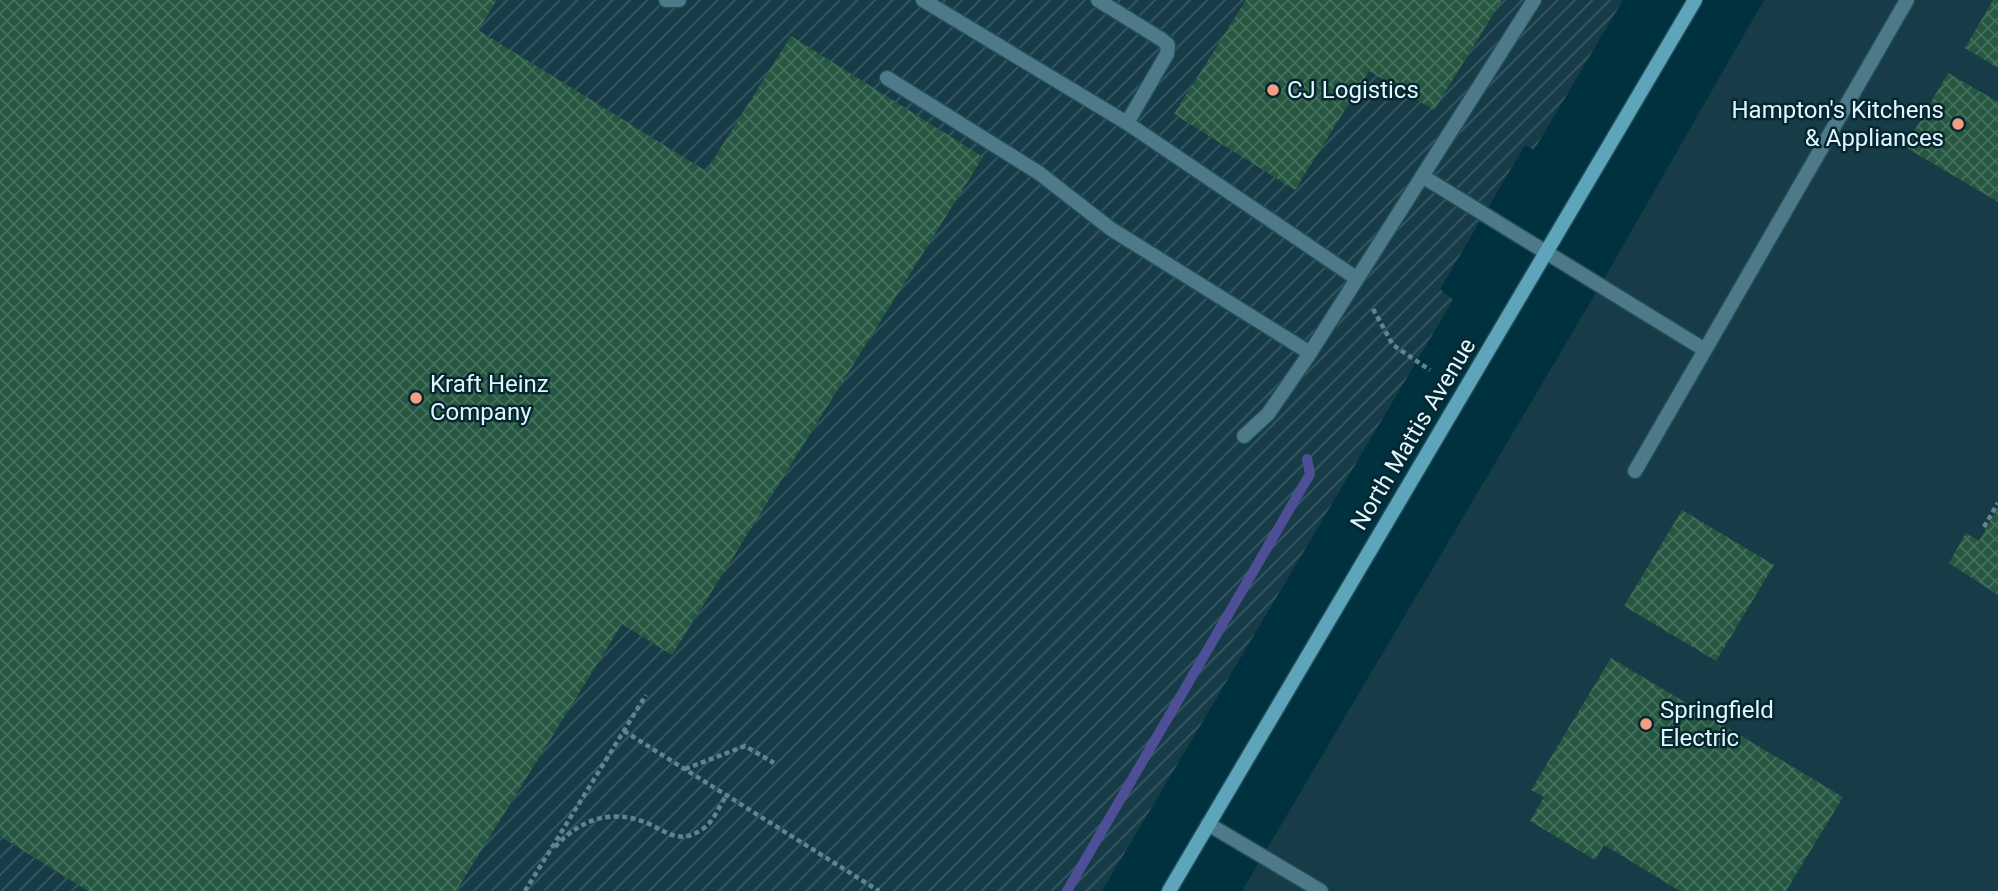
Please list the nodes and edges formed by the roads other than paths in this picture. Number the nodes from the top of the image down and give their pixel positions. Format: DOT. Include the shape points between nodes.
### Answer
graph roads {
  1 [pos="667,0"];
  2 [pos="679,0"];
  3 [pos="923,0"];
  4 [pos="1098,0"];
  5 [pos="1534,0"];
  6 [pos="1695,0"];
  7 [pos="1907,0"];
  8 [pos="887,78"];
  9 [pos="1126,123"];
  10 [pos="1422,176"];
  11 [pos="1548,252"];
  12 [pos="1356,278"];
  13 [pos="1705,350"];
  14 [pos="1310,353"];
  15 [pos="1244,436"];
  16 [pos="1636,471"];
  17 [pos="1208,824"];
  18 [pos="1169,891"];
  19 [pos="1321,891"];
  1 -- 2 [label="street"];
  3 -- 9 [label="street"];
  4 -- 9 [label="street" via="1168,45"];
  5 -- 10 [label="street"];
  6 -- 11 [label="main road, North Mattis Avenue"];
  7 -- 13 [label="street"];
  8 -- 14 [label="street" via="1039,173 1111,229"];
  9 -- 12 [label="street"];
  10 -- 11 [label="street"];
  10 -- 12 [label="street"];
  11 -- 13 [label="street"];
  11 -- 17 [label="main road, North Mattis Avenue"];
  12 -- 14 [label="street"];
  13 -- 16 [label="street"];
  14 -- 15 [label="street" via="1268,414"];
  17 -- 18 [label="main road, North Mattis Avenue"];
  17 -- 19 [label="street"];
}
